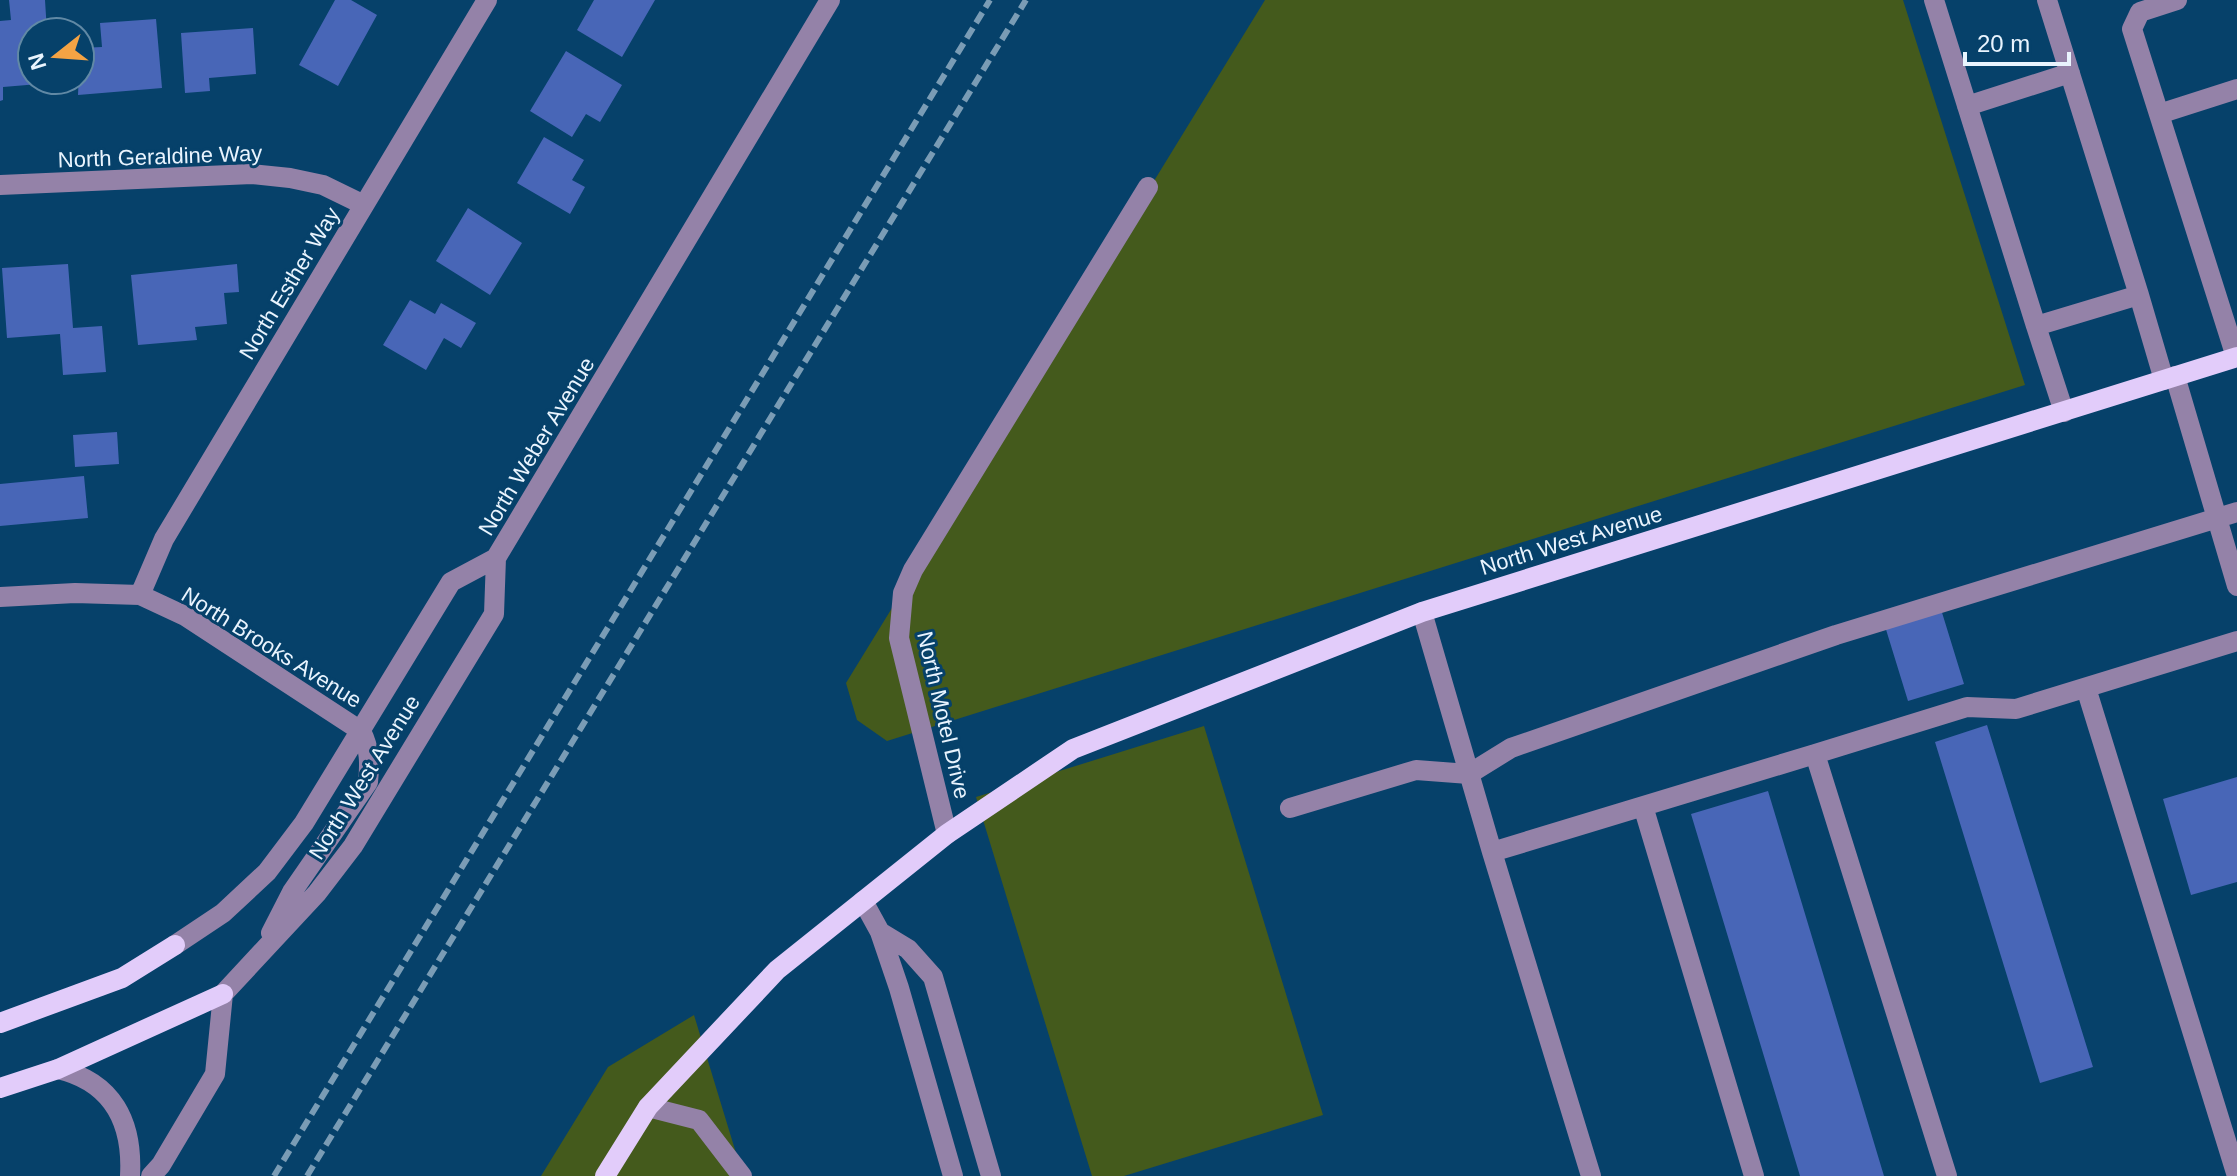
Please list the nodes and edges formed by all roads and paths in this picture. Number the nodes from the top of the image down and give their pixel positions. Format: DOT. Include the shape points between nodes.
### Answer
graph roads {
  1 [pos="487,0"];
  2 [pos="830,0"];
  3 [pos="1934,0"];
  4 [pos="2047,0"];
  5 [pos="2177,0"];
  6 [pos="2070,73"];
  7 [pos="2237,89"];
  8 [pos="1967,106"];
  9 [pos="2159,114"];
  10 [pos="0,185"];
  11 [pos="1148,187"];
  12 [pos="364,205"];
  13 [pos="2139,295"];
  14 [pos="2036,326"];
  15 [pos="2237,357"];
  16 [pos="2170,378"];
  17 [pos="2064,412"];
  18 [pos="2227,515"];
  19 [pos="496,558"];
  20 [pos="2237,586"];
  21 [pos="140,595"];
  22 [pos="0,597"];
  23 [pos="1422,612"];
  24 [pos="2237,641"];
  25 [pos="2086,688"];
  26 [pos="361,731"];
  27 [pos="1815,754"];
  28 [pos="1469,774"];
  29 [pos="1643,806"];
  30 [pos="1290,808"];
  31 [pos="947,834"];
  32 [pos="1492,852"];
  33 [pos="863,901"];
  34 [pos="880,932"];
  35 [pos="175,945"];
  36 [pos="261,954"];
  37 [pos="933,977"];
  38 [pos="899,988"];
  39 [pos="223,994"];
  40 [pos="0,1023"];
  41 [pos="58,1069"];
  42 [pos="963,1078"];
  43 [pos="0,1088"];
  44 [pos="928,1088"];
  45 [pos="648,1107"];
  46 [pos="130,1176"];
  47 [pos="151,1176"];
  48 [pos="605,1176"];
  49 [pos="742,1176"];
  50 [pos="953,1176"];
  51 [pos="991,1176"];
  52 [pos="1591,1176"];
  53 [pos="1754,1176"];
  54 [pos="1947,1176"];
  55 [pos="2237,1176"];
  1 -- 12 [label="street, North Esther Way"];
  2 -- 19 [label="street, North Weber Avenue"];
  3 -- 8 [label="street"];
  4 -- 6 [label="street"];
  5 -- 9 [label="street" via="2140,12 2132,29"];
  6 -- 8 [label="street"];
  6 -- 13 [label="street"];
  7 -- 9 [label="street"];
  8 -- 14 [label="street"];
  9 -- 15 [label="street"];
  10 -- 12 [label="street, North Geraldine Way" via="252,174 323,185"];
  11 -- 31 [label="street, North Motel Drive" via="903,593 899,638"];
  12 -- 21 [label="street, North Esther Way" via="164,539"];
  13 -- 14 [label="street"];
  13 -- 16 [label="street"];
  14 -- 17 [label="street"];
  15 -- 16 [label="main road, North West Avenue"];
  16 -- 17 [label="main road, North West Avenue"];
  16 -- 18 [label="street"];
  17 -- 23 [label="main road, North West Avenue"];
  18 -- 20 [label="street"];
  18 -- 28 [label="street" via="1836,635 1511,748"];
  19 -- 26 [label="street, North Weber Avenue" via="451,582"];
  19 -- 36 [label="street, North West Avenue" via="494,614 353,846"];
  21 -- 22 [label="street, North Brooks Avenue"];
  21 -- 26 [label="street, North Brooks Avenue" via="185,616"];
  23 -- 28 [label="street"];
  23 -- 31 [label="main road, North West Avenue" via="1073,749"];
  24 -- 25 [label="street"];
  25 -- 27 [label="street" via="2016,709 1967,707"];
  25 -- 55 [label="street"];
  26 -- 35 [label="street, North Weber Avenue" via="267,872 223,913"];
  26 -- 36 [label="street, North Brooks Avenue" via="368,745 368,782 292,892"];
  27 -- 29 [label="street"];
  27 -- 54 [label="street"];
  28 -- 30 [label="street" via="1416,770"];
  28 -- 32 [label="street"];
  29 -- 32 [label="street"];
  29 -- 53 [label="street"];
  31 -- 33 [label="main road, North Motel Drive"];
  32 -- 52 [label="street"];
  33 -- 34 [label="street"];
  33 -- 45 [label="main road, North Motel Drive" via="777,970"];
  34 -- 37 [label="street" via="908,949"];
  34 -- 38 [label="street"];
  35 -- 40 [label="main road" via="122,978"];
  36 -- 39 [label="street, North West Avenue"];
  37 -- 38 [label="street"];
  37 -- 42 [label="street"];
  38 -- 44 [label="street"];
  39 -- 41 [label="main road, North West Avenue"];
  39 -- 47 [label="street" via="215,1074"];
  41 -- 43 [label="main road, North West Avenue"];
  41 -- 46 [label="street" via="88,1079 120,1110"];
  42 -- 44 [label="street"];
  42 -- 51 [label="street"];
  44 -- 50 [label="street"];
  45 -- 48 [label="main road, North Motel Drive"];
  45 -- 49 [label="street" via="699,1120"];
}
